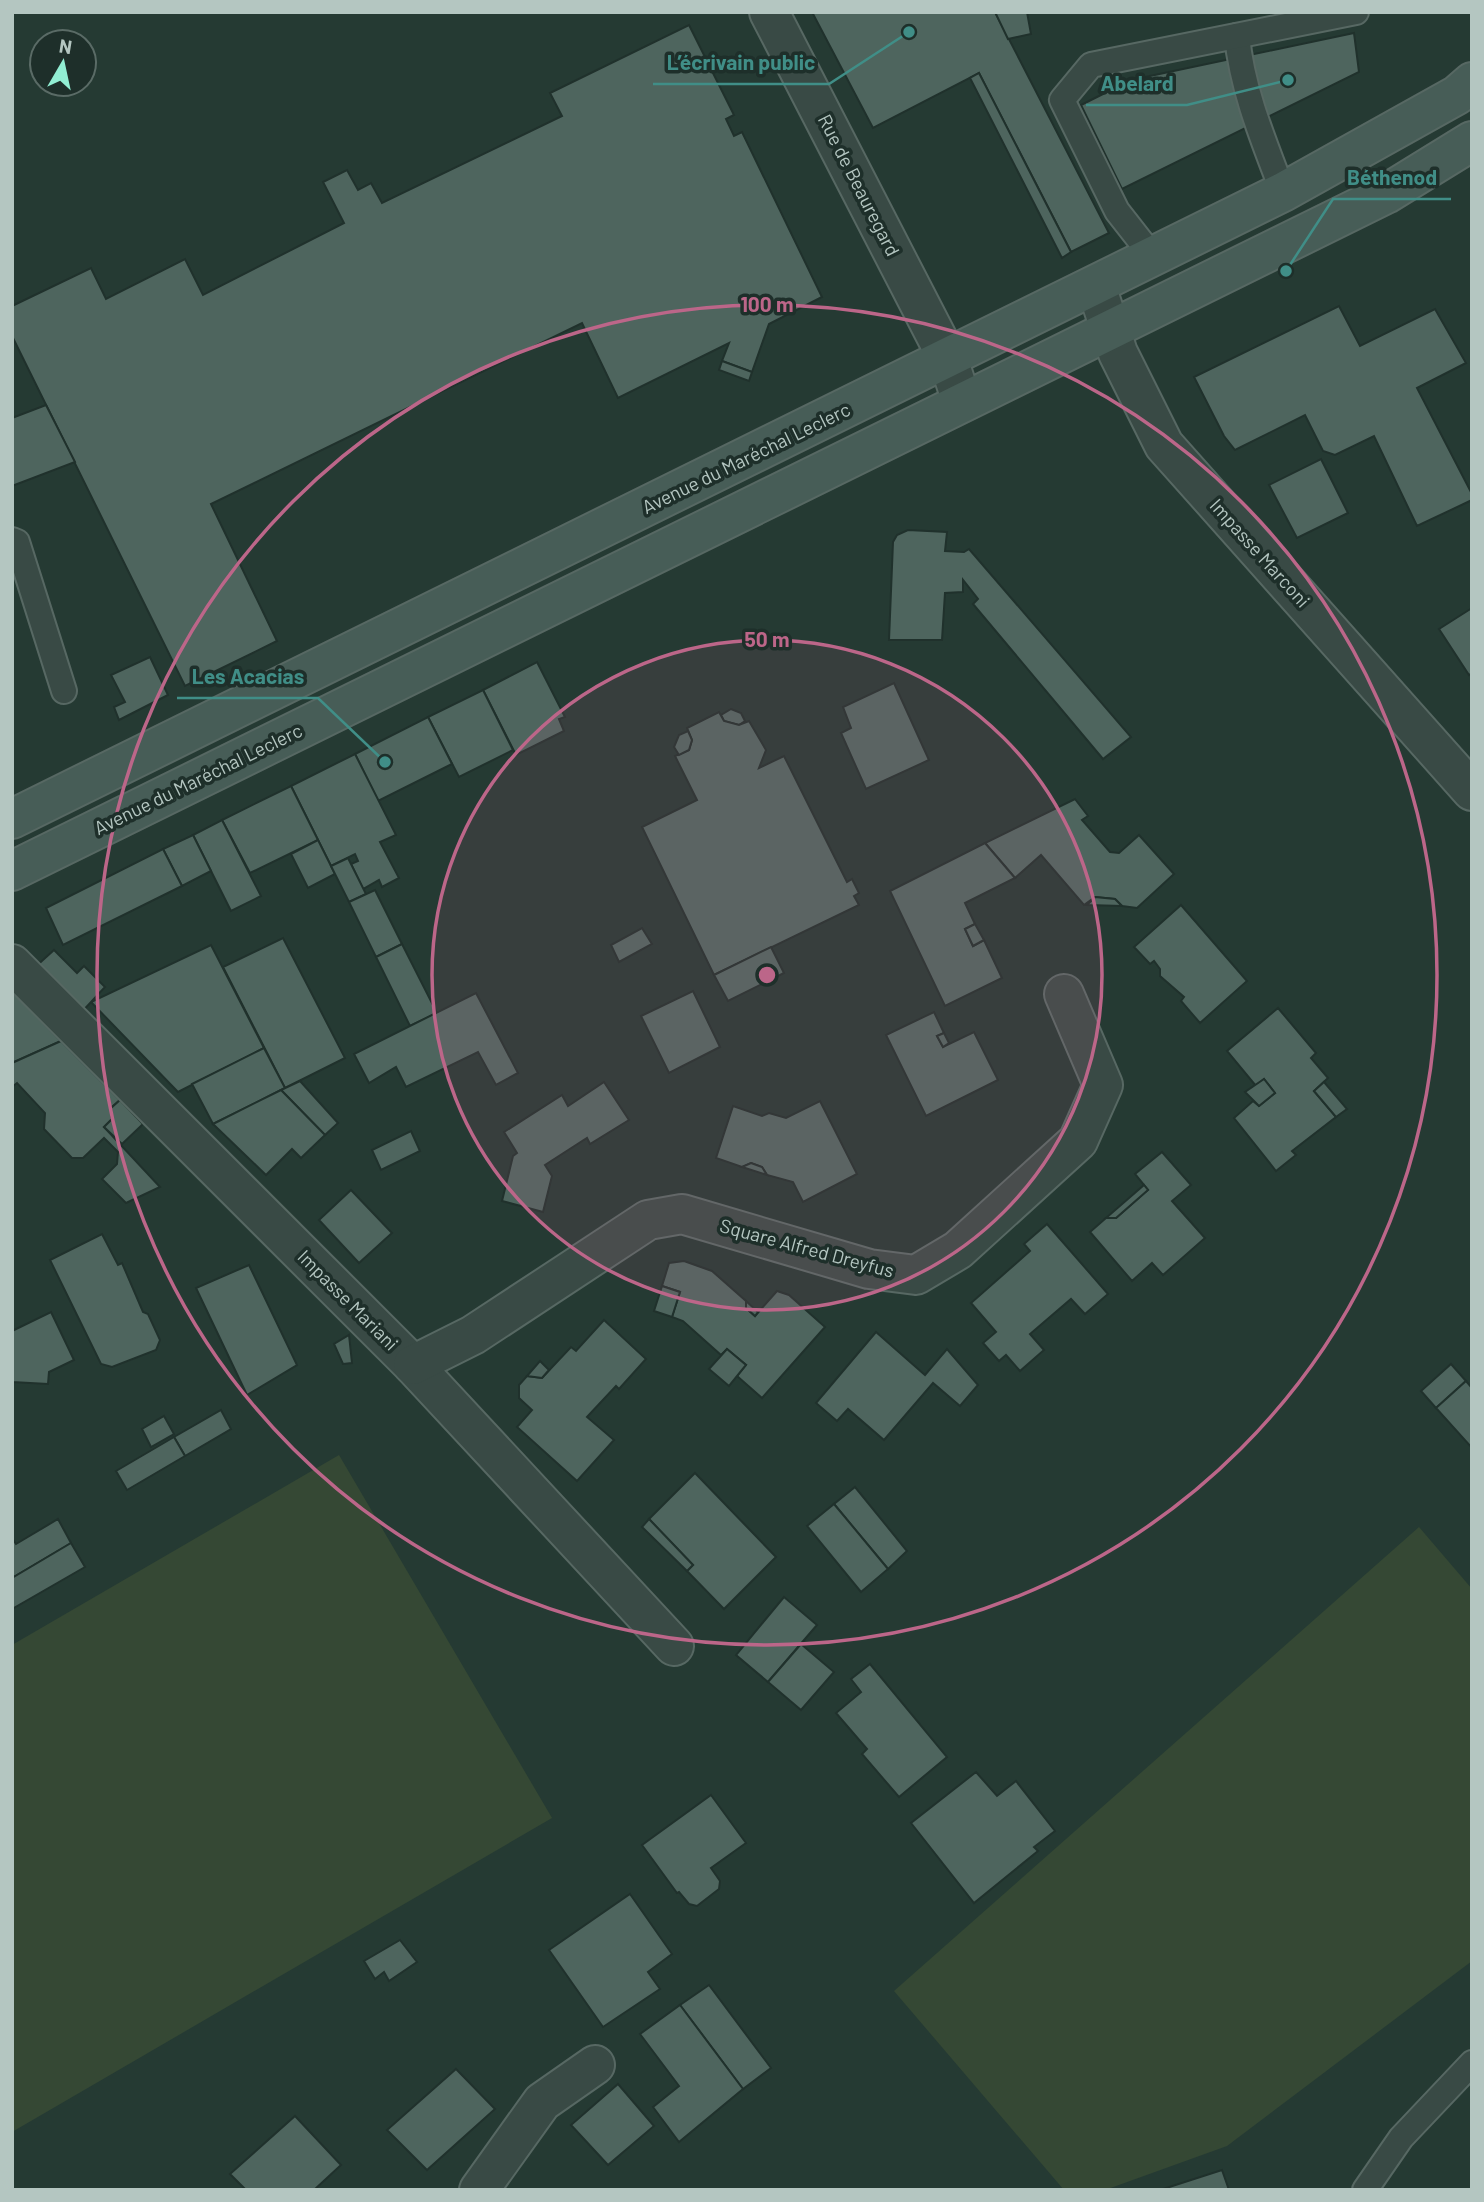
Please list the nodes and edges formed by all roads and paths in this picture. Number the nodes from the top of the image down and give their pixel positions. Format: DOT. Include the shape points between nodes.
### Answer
graph roads {
  1 [pos="769,12"];
  2 [pos="1356,12"];
  3 [pos="1237,36"];
  4 [pos="1472,82"];
  5 [pos="1472,141"];
  6 [pos="1283,192"];
  7 [pos="1153,257"];
  8 [pos="1096,286"];
  9 [pos="1112,328"];
  10 [pos="947,359"];
  11 [pos="962,402"];
  12 [pos="12,540"];
  13 [pos="64,691"];
  14 [pos="1472,791"];
  15 [pos="12,819"];
  16 [pos="12,871"];
  17 [pos="12,964"];
  18 [pos="1064,994"];
  19 [pos="413,1365"];
  20 [pos="674,1646"];
  21 [pos="1472,2063"];
  22 [pos="595,2065"];
  23 [pos="479,2190"];
  24 [pos="1365,2190"];
  1 -- 10 [label="street, Rue de Beauregard"];
  2 -- 3 [label="lane"];
  3 -- 6 [label="lane" via="1256,123"];
  3 -- 7 [label="lane" via="1091,65 1062,100 1117,211"];
  4 -- 6 [label="main road, Avenue du Maréchal Leclerc" via="1457,95"];
  5 -- 9 [label="main road, Avenue du Maréchal Leclerc" via="1386,194"];
  6 -- 7 [label="main road, Avenue du Maréchal Leclerc"];
  7 -- 8 [label="main road, Avenue du Maréchal Leclerc"];
  8 -- 9 [label="street, Impasse Marconi"];
  8 -- 10 [label="main road, Avenue du Maréchal Leclerc"];
  9 -- 11 [label="main road, Avenue du Maréchal Leclerc"];
  9 -- 14 [label="street, Impasse Marconi" via="1118,353 1164,445"];
  10 -- 11 [label="street, Rue de Beauregard"];
  10 -- 15 [label="main road, Avenue du Maréchal Leclerc"];
  11 -- 16 [label="main road, Avenue du Maréchal Leclerc"];
  12 -- 13 [label="lane" via="17,542"];
  17 -- 19 [label="street, Impasse Mariani"];
  18 -- 19 [label="street, Square Alfred Dreyfus" via="1103,1085 1078,1141 958,1250 916,1275 869,1269 682,1213 648,1220 472,1335"];
  19 -- 20 [label="street, Impasse Mariani"];
  21 -- 24 [label="lane" via="1401,2138"];
  22 -- 23 [label="street" via="542,2102"];
}
